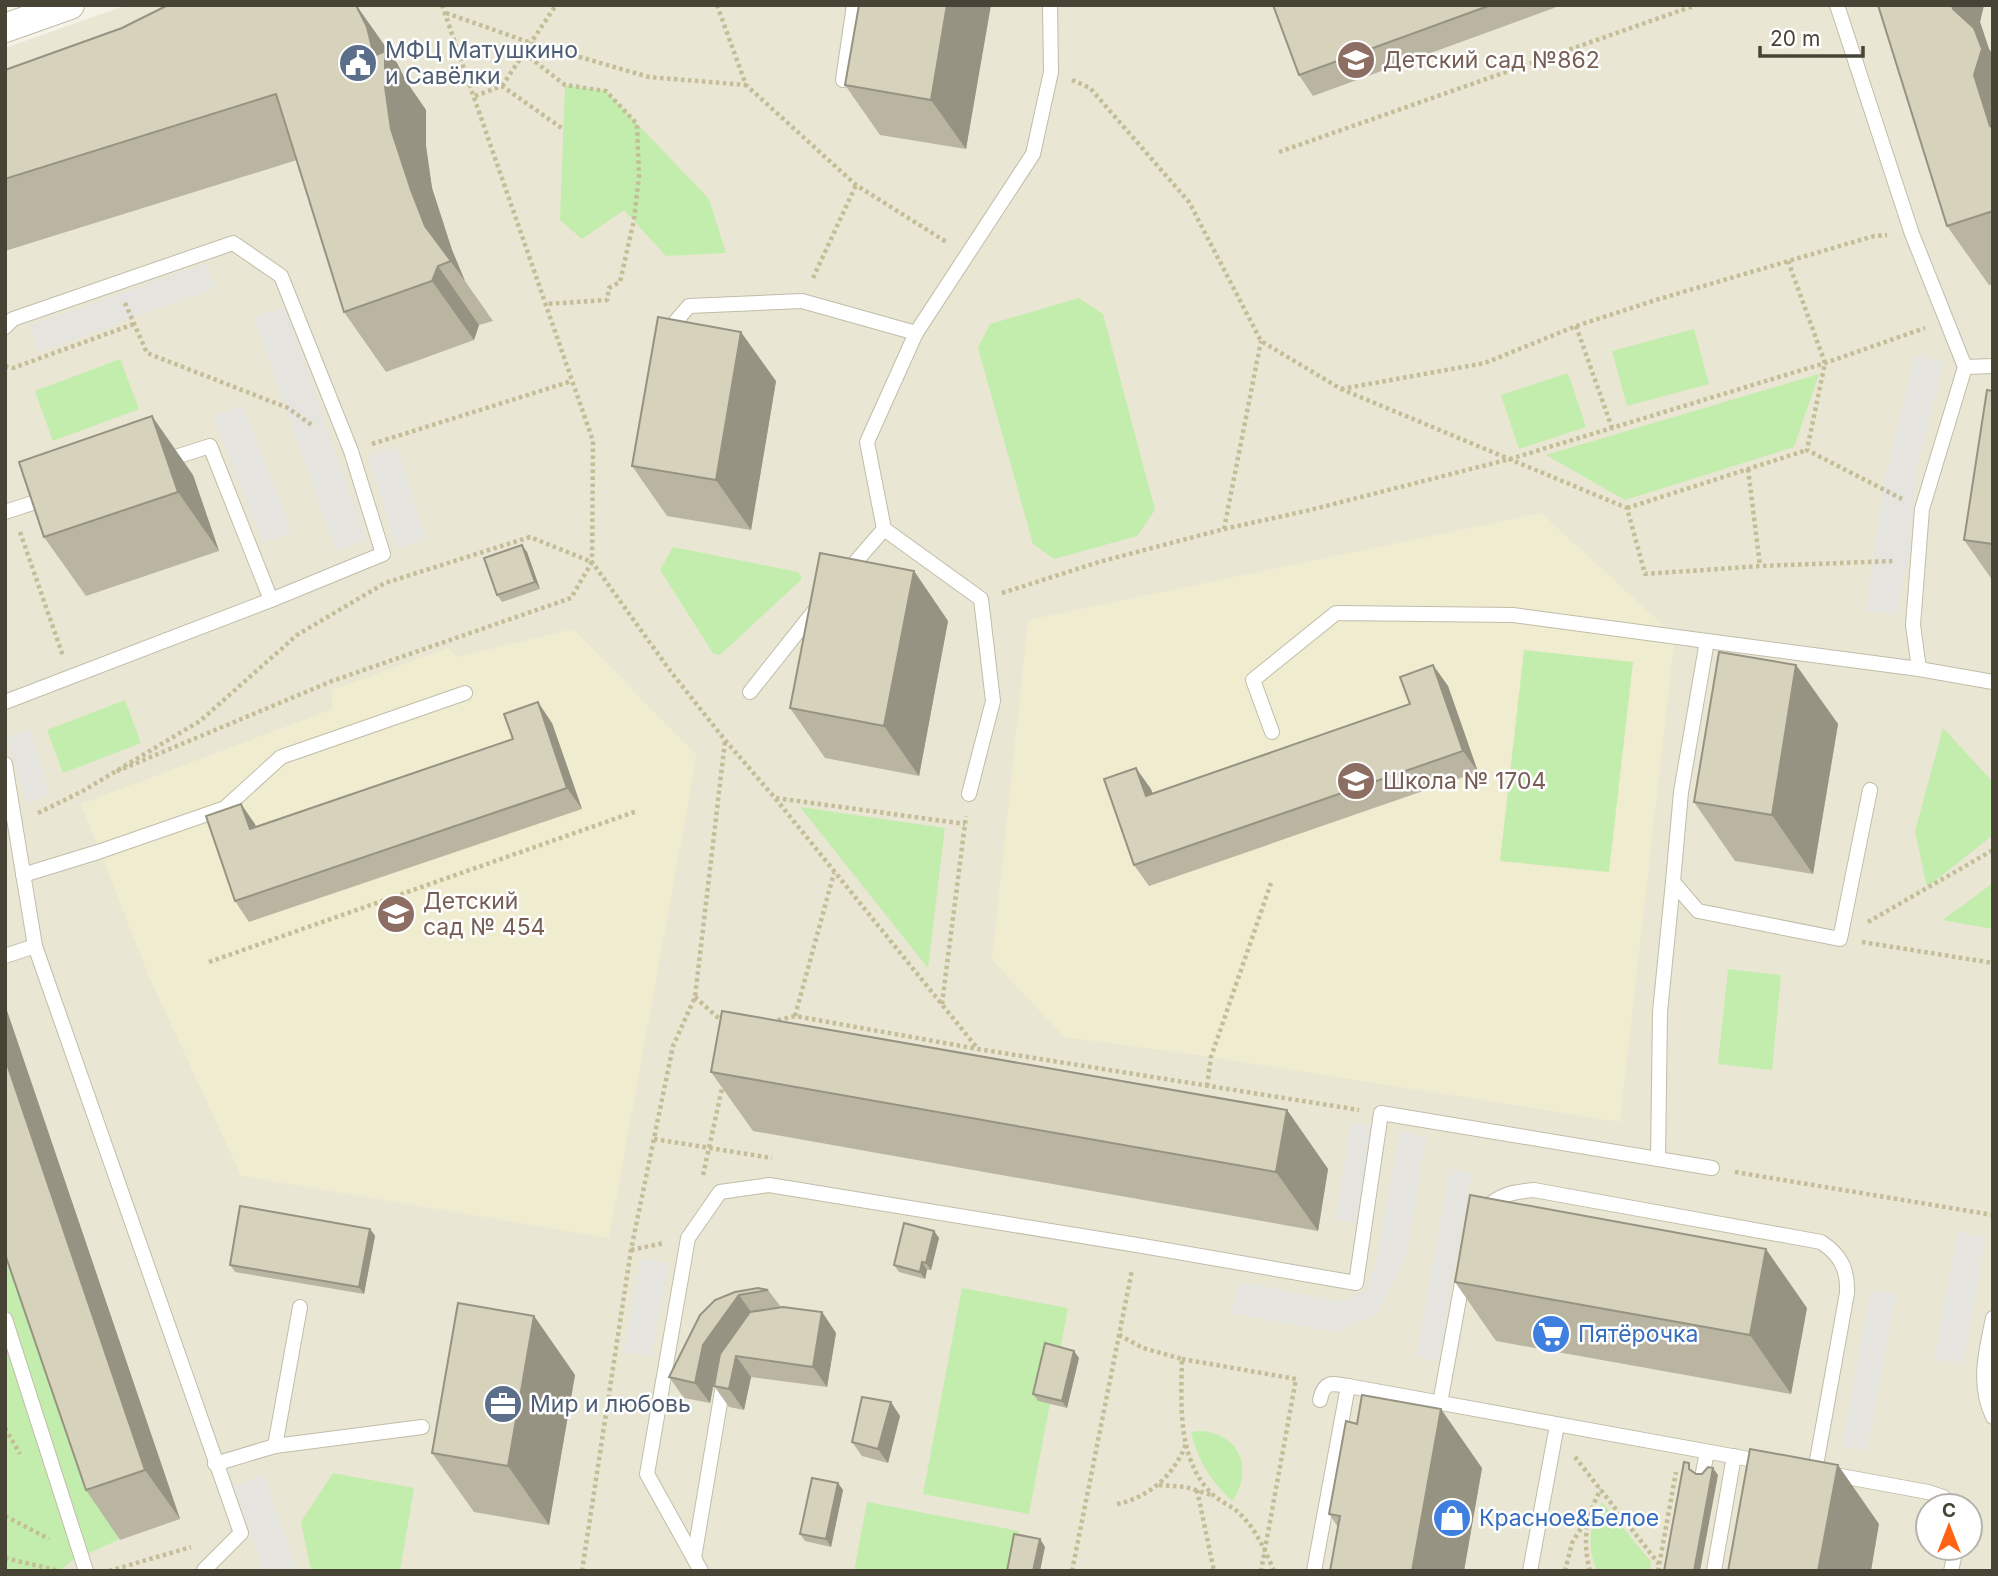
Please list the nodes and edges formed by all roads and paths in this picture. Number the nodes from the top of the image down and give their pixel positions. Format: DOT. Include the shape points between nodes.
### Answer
graph roads {
  1 [pos="71,5"];
  2 [pos="442,5"];
  3 [pos="556,5"];
  4 [pos="717,5"];
  5 [pos="855,5"];
  6 [pos="1050,5"];
  7 [pos="1696,5"];
  8 [pos="1837,5"];
  9 [pos="445,13"];
  10 [pos="5,28"];
  11 [pos="531,43"];
  12 [pos="524,54"];
  13 [pos="1051,72"];
  14 [pos="843,79"];
  15 [pos="746,85"];
  16 [pos="502,86"];
  17 [pos="475,96"];
  18 [pos="563,129"];
  19 [pos="1279,152"];
  20 [pos="856,185"];
  21 [pos="1912,234"];
  22 [pos="967,255"];
  23 [pos="1788,261"];
  24 [pos="117,284"];
  25 [pos="802,301"];
  26 [pos="546,304"];
  27 [pos="1947,321"];
  28 [pos="134,324"];
  29 [pos="1576,326"];
  30 [pos="5,327"];
  31 [pos="916,333"];
  32 [pos="1261,341"];
  33 [pos="658,353"];
  34 [pos="1825,363"];
  35 [pos="5,366"];
  36 [pos="1993,366"];
  37 [pos="1965,367"];
  38 [pos="572,381"];
  39 [pos="1340,389"];
  40 [pos="1612,428"];
  41 [pos="1807,450"];
  42 [pos="351,451"];
  43 [pos="1510,459"];
  44 [pos="144,467"];
  45 [pos="1748,469"];
  46 [pos="65,493"];
  47 [pos="1627,508"];
  48 [pos="1922,509"];
  49 [pos="9,511"];
  50 [pos="884,529"];
  51 [pos="1224,529"];
  52 [pos="1918,561"];
  53 [pos="592,562"];
  54 [pos="1760,566"];
  55 [pos="981,599"];
  56 [pos="271,600"];
  57 [pos="1707,641"];
  58 [pos="1919,669"];
  59 [pos="70,677"];
  60 [pos="1993,682"];
  61 [pos="750,692"];
  62 [pos="465,693"];
  63 [pos="5,702"];
  64 [pos="1272,732"];
  65 [pos="725,740"];
  66 [pos="5,764"];
  67 [pos="115,772"];
  68 [pos="1870,790"];
  69 [pos="969,794"];
  70 [pos="775,798"];
  71 [pos="637,811"];
  72 [pos="15,823"];
  73 [pos="965,824"];
  74 [pos="1993,850"];
  75 [pos="834,872"];
  76 [pos="23,875"];
  77 [pos="1673,881"];
  78 [pos="1270,883"];
  79 [pos="1840,939"];
  80 [pos="35,946"];
  81 [pos="5,956"];
  82 [pos="209,962"];
  83 [pos="1993,963"];
  84 [pos="695,997"];
  85 [pos="942,1004"];
  86 [pos="795,1016"];
  87 [pos="770,1022"];
  88 [pos="733,1031"];
  89 [pos="978,1049"];
  90 [pos="723,1083"];
  91 [pos="1207,1086"];
  92 [pos="1381,1113"];
  93 [pos="654,1139"];
  94 [pos="710,1147"];
  95 [pos="1658,1159"];
  96 [pos="1712,1168"];
  97 [pos="700,1186"];
  98 [pos="1993,1215"];
  99 [pos="1475,1225"];
  100 [pos="1137,1245"];
  101 [pos="1466,1260"];
  102 [pos="300,1307"];
  103 [pos="1993,1318"];
  104 [pos="5,1319"];
  105 [pos="1119,1335"];
  106 [pos="1182,1359"];
  107 [pos="732,1362"];
  108 [pos="1348,1386"];
  109 [pos="1320,1400"];
  110 [pos="1440,1403"];
  111 [pos="1993,1417"];
  112 [pos="422,1427"];
  113 [pos="1556,1428"];
  114 [pos="1186,1443"];
  115 [pos="275,1446"];
  116 [pos="1681,1447"];
  117 [pos="1707,1452"];
  118 [pos="1734,1456"];
  119 [pos="215,1464"];
  120 [pos="1773,1464"];
  121 [pos="1799,1468"];
  122 [pos="1815,1471"];
  123 [pos="1703,1472"];
  124 [pos="1159,1485"];
  125 [pos="1601,1489"];
  126 [pos="1197,1490"];
  127 [pos="1928,1492"];
  128 [pos="1212,1495"];
  129 [pos="1117,1504"];
  130 [pos="5,1516"];
  131 [pos="1588,1516"];
  132 [pos="241,1533"];
  133 [pos="1265,1550"];
  134 [pos="80,1555"];
  135 [pos="5,1558"];
  136 [pos="697,1564"];
  137 [pos="1660,1564"];
  138 [pos="204,1570"];
  139 [pos="61,1571"];
  140 [pos="86,1571"];
  141 [pos="108,1571"];
  142 [pos="582,1571"];
  143 [pos="1072,1571"];
  144 [pos="1214,1571"];
  145 [pos="1261,1571"];
  146 [pos="1274,1571"];
  147 [pos="1314,1571"];
  148 [pos="1530,1571"];
  149 [pos="1565,1571"];
  150 [pos="1590,1571"];
  151 [pos="1658,1571"];
  152 [pos="1713,1571"];
  1 -- 10 [label="street"];
  2 -- 9 [label="path"];
  3 -- 11 [label="path"];
  4 -- 15 [label="path"];
  5 -- 14 [label="lane"];
  6 -- 13 [label="lane"];
  7 -- 19 [label="path"];
  8 -- 21 [label="lane"];
  9 -- 11 [label="path"];
  9 -- 17 [label="path"];
  11 -- 12 [label="path"];
  11 -- 15 [label="path" via="649,77"];
  12 -- 16 [label="path"];
  12 -- 26 [label="path" via="565,85 606,91 637,124 639,176 620,282 609,288 607,300"];
  13 -- 22 [label="lane" via="1033,153"];
  13 -- 32 [label="path" via="1090,88 1189,202"];
  15 -- 20 [label="path"];
  16 -- 17 [label="path"];
  16 -- 18 [label="path"];
  17 -- 26 [label="path"];
  20 -- 22 [label="path"];
  20 -- 25 [label="path"];
  21 -- 23 [label="path" via="1874,236"];
  21 -- 27 [label="lane"];
  22 -- 31 [label="lane"];
  23 -- 29 [label="path"];
  23 -- 34 [label="path"];
  24 -- 28 [label="path"];
  24 -- 30 [label="lane" via="13,320"];
  24 -- 42 [label="lane" via="233,243 281,276"];
  25 -- 31 [label="lane"];
  25 -- 33 [label="lane" via="689,306 660,339"];
  26 -- 38 [label="path"];
  27 -- 34 [label="path"];
  27 -- 37 [label="lane"];
  28 -- 35 [label="path" via="13,368"];
  28 -- 42 [label="path" via="147,353 288,408"];
  29 -- 39 [label="path" via="1485,363"];
  29 -- 40 [label="path"];
  31 -- 50 [label="lane" via="867,442"];
  32 -- 39 [label="path"];
  32 -- 51 [label="path"];
  34 -- 40 [label="path"];
  34 -- 41 [label="path"];
  36 -- 37 [label="lane"];
  37 -- 48 [label="lane"];
  38 -- 42 [label="path"];
  38 -- 53 [label="path" via="593,441"];
  39 -- 43 [label="path"];
  40 -- 43 [label="path"];
  41 -- 45 [label="path"];
  41 -- 48 [label="path"];
  42 -- 56 [label="lane" via="383,554"];
  43 -- 47 [label="path"];
  43 -- 51 [label="path"];
  44 -- 56 [label="lane" via="209,446"];
  45 -- 47 [label="path"];
  45 -- 54 [label="path"];
  46 -- 49 [label="lane"];
  47 -- 54 [label="path" via="1645,575"];
  48 -- 52 [label="lane"];
  49 -- 59 [label="path"];
  50 -- 55 [label="lane"];
  50 -- 61 [label="lane"];
  51 -- 55 [label="path"];
  52 -- 54 [label="path"];
  52 -- 58 [label="lane" via="1913,625"];
  53 -- 65 [label="path"];
  53 -- 67 [label="path" via="571,598 332,681"];
  53 -- 67 [label="path" via="530,537 384,583 297,635 200,721"];
  55 -- 69 [label="lane" via="993,701"];
  56 -- 59 [label="lane"];
  57 -- 58 [label="lane"];
  57 -- 64 [label="lane" via="1513,615 1336,613 1253,680"];
  57 -- 77 [label="lane" via="1681,792"];
  58 -- 60 [label="lane"];
  59 -- 63 [label="lane"];
  62 -- 76 [label="lane" via="281,757 225,807"];
  65 -- 70 [label="path"];
  65 -- 84 [label="path"];
  66 -- 72 [label="lane"];
  67 -- 72 [label="path"];
  68 -- 79 [label="lane"];
  69 -- 73 [label="path"];
  70 -- 73 [label="path"];
  70 -- 75 [label="path"];
  71 -- 82 [label="path"];
  72 -- 76 [label="lane"];
  73 -- 85 [label="path"];
  74 -- 79 [label="path"];
  75 -- 85 [label="path"];
  75 -- 86 [label="path"];
  76 -- 80 [label="lane"];
  77 -- 79 [label="lane" via="1698,911"];
  77 -- 95 [label="lane" via="1660,1012"];
  78 -- 91 [label="path" via="1211,1057"];
  79 -- 83 [label="path"];
  80 -- 81 [label="lane"];
  80 -- 119 [label="lane"];
  84 -- 88 [label="path"];
  84 -- 93 [label="path" via="673,1046"];
  85 -- 89 [label="path"];
  86 -- 87 [label="path"];
  86 -- 89 [label="path"];
  89 -- 91 [label="path"];
  90 -- 94 [label="path"];
  91 -- 92 [label="path"];
  92 -- 95 [label="lane"];
  92 -- 100 [label="lane" via="1356,1283"];
  93 -- 94 [label="path"];
  93 -- 142 [label="path" via="631,1250"];
  94 -- 97 [label="path"];
  95 -- 96 [label="lane"];
  96 -- 98 [label="path"];
  99 -- 122 [label="lane" via="1491,1203 1510,1193 1534,1190 1821,1242 1832,1249 1844,1267 1847,1293"];
  100 -- 105 [label="path"];
  100 -- 136 [label="lane" via="769,1185 720,1192 688,1238 647,1474"];
  101 -- 110 [label="lane"];
  102 -- 115 [label="lane"];
  103 -- 111 [label="lane" via="1983,1371"];
  104 -- 134 [label="lane"];
  105 -- 106 [label="path" via="1143,1348"];
  105 -- 143 [label="path"];
  106 -- 114 [label="path"];
  106 -- 133 [label="path" via="1296,1379"];
  107 -- 136 [label="lane" via="725,1371"];
  108 -- 109 [label="lane" via="1328,1385"];
  108 -- 110 [label="lane"];
  108 -- 147 [label="lane"];
  110 -- 113 [label="lane"];
  112 -- 115 [label="lane"];
  113 -- 116 [label="lane"];
  113 -- 125 [label="path"];
  113 -- 148 [label="lane"];
  114 -- 124 [label="path"];
  114 -- 128 [label="path" via="1194,1468"];
  115 -- 119 [label="lane"];
  116 -- 117 [label="lane"];
  116 -- 137 [label="path"];
  117 -- 118 [label="lane"];
  117 -- 123 [label="lane"];
  118 -- 120 [label="lane"];
  118 -- 152 [label="lane"];
  119 -- 132 [label="lane"];
  121 -- 122 [label="lane"];
  122 -- 127 [label="lane"];
  124 -- 126 [label="path"];
  124 -- 129 [label="path"];
  125 -- 131 [label="path"];
  125 -- 137 [label="path"];
  126 -- 128 [label="path"];
  126 -- 144 [label="path"];
  128 -- 133 [label="path" via="1244,1517"];
  130 -- 134 [label="path"];
  131 -- 149 [label="path" via="1572,1543"];
  131 -- 150 [label="path"];
  132 -- 138 [label="lane"];
  132 -- 141 [label="path"];
  133 -- 145 [label="path"];
  133 -- 146 [label="path"];
  134 -- 140 [label="lane"];
  135 -- 139 [label="path"];
  137 -- 151 [label="path"];
}
